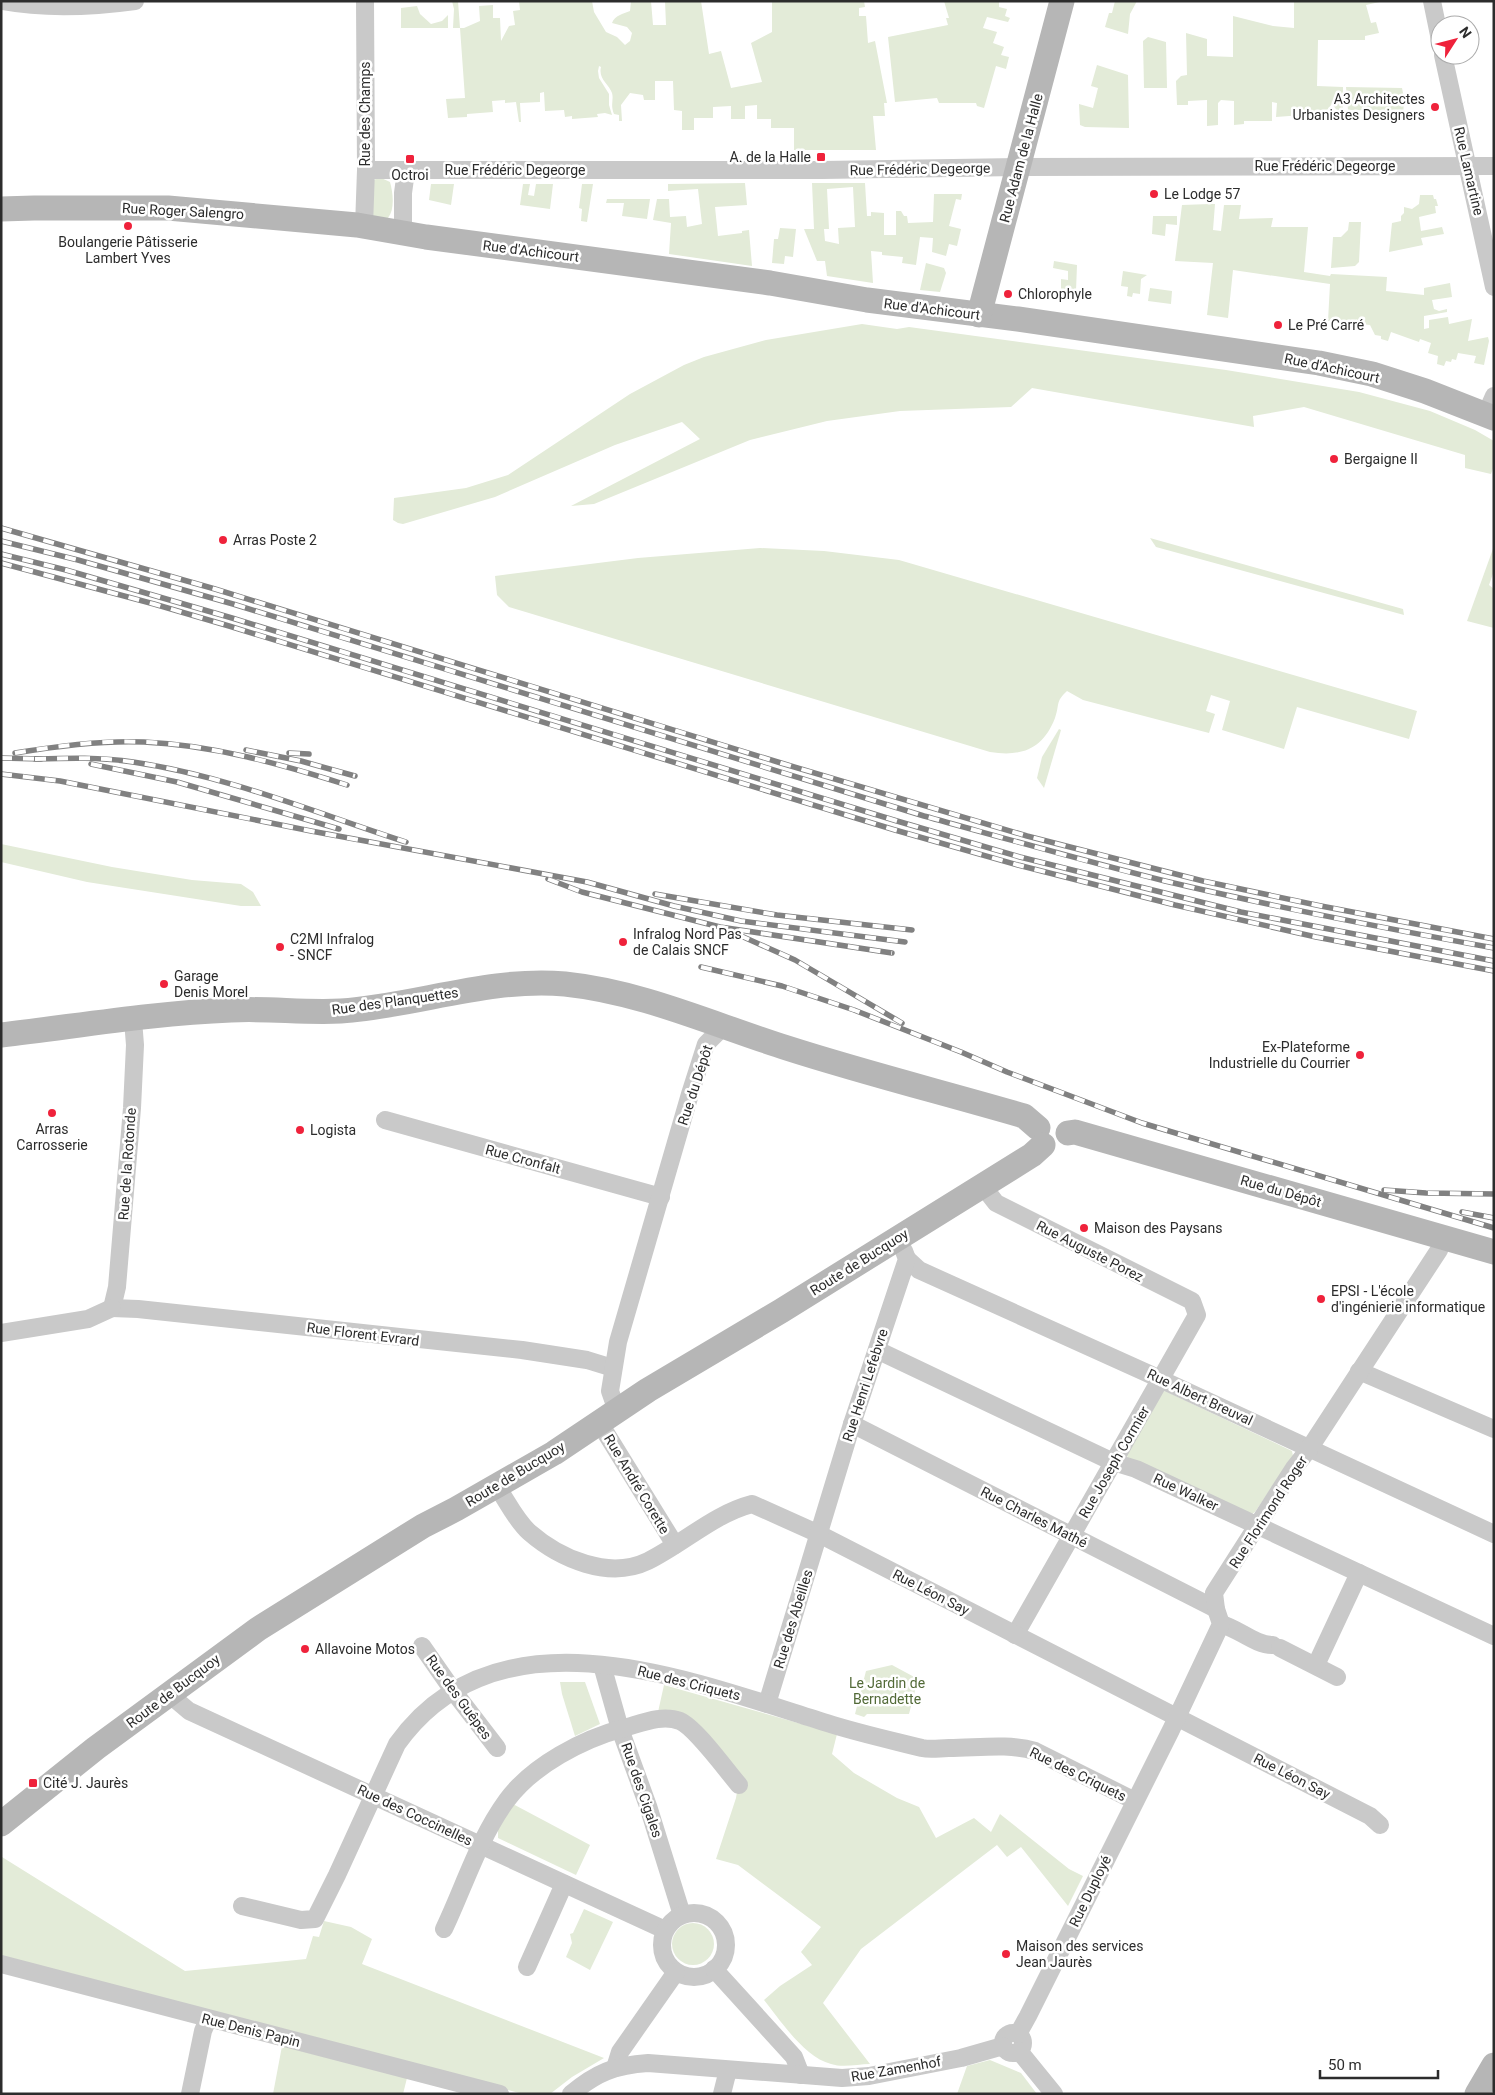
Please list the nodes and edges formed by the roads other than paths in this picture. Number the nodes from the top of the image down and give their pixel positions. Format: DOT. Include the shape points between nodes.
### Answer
graph roads {
  1 [pos="2,1"];
  2 [pos="135,1"];
  3 [pos="365,1"];
  4 [pos="1062,1"];
  5 [pos="1432,1"];
  6 [pos="50,4"];
  7 [pos="1435,15"];
  8 [pos="1445,65"];
  9 [pos="1468,165"];
  10 [pos="1494,166"];
  11 [pos="1018,167"];
  12 [pos="366,170"];
  13 [pos="406,171"];
  14 [pos="1,209"];
  15 [pos="364,226"];
  16 [pos="403,232"];
  17 [pos="1494,287"];
  18 [pos="979,315"];
  19 [pos="1491,409"];
  20 [pos="133,1020"];
  21 [pos="724,1026"];
  22 [pos="1,1035"];
  23 [pos="385,1120"];
  24 [pos="1068,1133"];
  25 [pos="1040,1136"];
  26 [pos="982,1185"];
  27 [pos="661,1197"];
  28 [pos="1444,1238"];
  29 [pos="902,1249"];
  30 [pos="1494,1252"];
  31 [pos="112,1308"];
  32 [pos="1197,1315"];
  33 [pos="1,1333"];
  34 [pos="877,1350"];
  35 [pos="613,1368"];
  36 [pos="1359,1371"];
  37 [pos="1161,1379"];
  38 [pos="608,1416"];
  39 [pos="852,1424"];
  40 [pos="1494,1429"];
  41 [pos="1309,1449"];
  42 [pos="1114,1462"];
  43 [pos="496,1486"];
  44 [pos="1259,1526"];
  45 [pos="818,1534"];
  46 [pos="1494,1534"];
  47 [pos="1071,1537"];
  48 [pos="675,1545"];
  49 [pos="1359,1573"];
  50 [pos="1218,1617"];
  51 [pos="1015,1635"];
  52 [pos="1494,1636"];
  53 [pos="422,1646"];
  54 [pos="602,1665"];
  55 [pos="1316,1665"];
  56 [pos="1337,1677"];
  57 [pos="171,1692"];
  58 [pos="454,1692"];
  59 [pos="767,1704"];
  60 [pos="1177,1718"];
  61 [pos="620,1729"];
  62 [pos="497,1748"];
  63 [pos="738,1785"];
  64 [pos="373,1795"];
  65 [pos="1135,1801"];
  66 [pos="1,1824"];
  67 [pos="1380,1825"];
  68 [pos="481,1846"];
  69 [pos="564,1884"];
  70 [pos="242,1906"];
  71 [pos="682,1915"];
  72 [pos="444,1929"];
  73 [pos="665,1930"];
  74 [pos="1,1964"];
  75 [pos="527,1967"];
  76 [pos="714,1969"];
  77 [pos="676,1972"];
  78 [pos="208,2019"];
  79 [pos="1013,2044"];
  80 [pos="1494,2065"];
  81 [pos="615,2068"];
  82 [pos="728,2070"];
  83 [pos="801,2075"];
  84 [pos="190,2094"];
  85 [pos="500,2094"];
  86 [pos="571,2094"];
  87 [pos="722,2094"];
  88 [pos="1054,2094"];
  89 [pos="1477,2094"];
  1 -- 6 [label="street" via="31,6"];
  2 -- 6 [label="street"];
  3 -- 12 [label="street, Rue des Champs"];
  4 -- 11 [label="street, Rue Adam de la Halle"];
  5 -- 7 [label="street"];
  8 -- 9 [label="street, Rue Lamartine"];
  9 -- 10 [label="street, Rue Frédéric Degeorge"];
  9 -- 11 [label="street, Rue Frédéric Degeorge"];
  9 -- 17 [label="street, Rue Lamartine"];
  11 -- 13 [label="street, Rue Frédéric Degeorge"];
  11 -- 18 [label="street, Rue Adam de la Halle"];
  12 -- 13 [label="street, Rue Frédéric Degeorge"];
  12 -- 15 [label="street, Rue des Champs"];
  13 -- 16 [label="street"];
  14 -- 15 [label="street, Rue Roger Salengro" via="168,208"];
  15 -- 16 [label="street, Rue d'Achicourt"];
  16 -- 18 [label="street, Rue d'Achicourt"];
  18 -- 19 [label="street, Rue d'Achicourt" via="1319,363 1372,374"];
  20 -- 21 [label="street, Rue des Planquettes" via="186,1012 340,1011 477,989 563,984 606,991"];
  20 -- 22 [label="street, Rue des Planquettes"];
  20 -- 31 [label="street, Rue de la Rotonde" via="132,1108 117,1287"];
  21 -- 25 [label="street" via="785,1048 1024,1116"];
  21 -- 27 [label="street, Rue du Dépôt" via="706,1044"];
  23 -- 27 [label="street, Rue Cronfalt"];
  24 -- 25 [label="street, Route de Bucquoy" via="1065,1124 1052,1118 1044,1120"];
  24 -- 28 [label="street, Rue du Dépôt" via="1075,1132 1145,1151"];
  25 -- 26 [label="street, Route de Bucquoy" via="1032,1155"];
  26 -- 29 [label="street, Route de Bucquoy"];
  26 -- 32 [label="street, Rue Auguste Porez" via="996,1203 1192,1301"];
  27 -- 35 [label="street, Rue du Dépôt"];
  28 -- 30 [label="street, Rue du Dépôt"];
  28 -- 36 [label="street, Rue Florimond Roger"];
  29 -- 34 [label="street, Rue Henri Lefebvre"];
  29 -- 37 [label="street, Rue Albert Breuval" via="919,1270"];
  29 -- 38 [label="street, Route de Bucquoy"];
  31 -- 33 [label="street" via="88,1319"];
  31 -- 35 [label="street, Rue Florent Evrard" via="522,1350 587,1360"];
  32 -- 37 [label="street, Rue Joseph Cormier"];
  34 -- 39 [label="street, Rue Henri Lefebvre"];
  34 -- 42 [label="street, Rue Walker"];
  35 -- 38 [label="street, Rue du Dépôt"];
  36 -- 40 [label="street"];
  36 -- 41 [label="street, Rue Florimond Roger"];
  37 -- 41 [label="street, Rue Albert Breuval"];
  37 -- 42 [label="street, Rue Joseph Cormier"];
  38 -- 43 [label="street, Route de Bucquoy" via="554,1453"];
  38 -- 48 [label="street, Rue André Corette"];
  39 -- 45 [label="street, Rue Henri Lefebvre"];
  39 -- 47 [label="street, Rue Charles Mathé"];
  41 -- 44 [label="street, Rue Florimond Roger"];
  41 -- 46 [label="street, Rue Albert Breuval"];
  42 -- 44 [label="street, Rue Walker"];
  42 -- 47 [label="street, Rue Joseph Cormier"];
  43 -- 48 [label="street, Rue Léon Say" via="529,1532 566,1557 589,1565 628,1568"];
  43 -- 57 [label="street, Route de Bucquoy" via="423,1526 258,1629"];
  44 -- 49 [label="street, Rue Walker"];
  44 -- 50 [label="street, Rue Florimond Roger" via="1214,1593"];
  45 -- 48 [label="street, Rue Léon Say" via="752,1504 733,1509"];
  45 -- 51 [label="street, Rue Léon Say"];
  45 -- 59 [label="street, Rue des Abeilles"];
  47 -- 50 [label="street, Rue Charles Mathé"];
  47 -- 51 [label="street, Rue Joseph Cormier"];
  49 -- 52 [label="street, Rue Walker"];
  49 -- 55 [label="street"];
  50 -- 55 [label="street, Rue Charles Mathé" via="1262,1645 1276,1646"];
  50 -- 60 [label="street, Rue Florimond Roger"];
  51 -- 60 [label="street, Rue Léon Say"];
  53 -- 58 [label="street, Rue des Guêpes"];
  54 -- 58 [label="street, Rue des Criquets" via="547,1663 512,1669 487,1676"];
  54 -- 59 [label="street, Rue des Criquets" via="668,1675"];
  54 -- 61 [label="street, Rue des Cigales"];
  55 -- 56 [label="street, Rue Charles Mathé"];
  57 -- 64 [label="street, Rue des Coccinelles" via="189,1711"];
  57 -- 66 [label="street, Route de Bucquoy"];
  58 -- 62 [label="street, Rue des Guêpes"];
  58 -- 64 [label="street, Rue des Criquets" via="411,1725 397,1744"];
  59 -- 65 [label="street, Rue des Criquets" via="839,1727 926,1748 1018,1746 1035,1751"];
  60 -- 65 [label="street, Rue Florimond Roger"];
  60 -- 67 [label="street, Rue Léon Say" via="1370,1816"];
  61 -- 63 [label="street" via="661,1718 681,1722"];
  61 -- 68 [label="street" via="586,1741 560,1755 522,1784 507,1800"];
  61 -- 71 [label="street, Rue des Cigales"];
  64 -- 68 [label="street, Rue des Coccinelles"];
  64 -- 70 [label="street, Rue des Criquets" via="315,1919 301,1920"];
  65 -- 79 [label="street, Rue Duployé"];
  68 -- 69 [label="street, Rue des Coccinelles"];
  68 -- 72 [label="street"];
  69 -- 73 [label="street, Rue des Coccinelles"];
  69 -- 75 [label="street"];
  71 -- 73 [label="street"];
  71 -- 76 [label="street" via="705,1914 723,1932 726,1948 720,1964"];
  73 -- 77 [label="street" via="662,1948 669,1965"];
  74 -- 78 [label="street, Rue Denis Papin"];
  76 -- 77 [label="street" via="699,1976"];
  76 -- 83 [label="street" via="794,2057"];
  77 -- 81 [label="street" via="620,2052"];
  78 -- 84 [label="street"];
  78 -- 85 [label="street, Rue Denis Papin"];
  79 -- 83 [label="street, Rue Zamenhof" via="869,2076"];
  79 -- 88 [label="street"];
  80 -- 89 [label="street"];
  81 -- 82 [label="street, Rue Zamenhof" via="648,2063"];
  81 -- 86 [label="street, Rue Zamenhof" via="602,2072"];
  82 -- 83 [label="street, Rue Zamenhof"];
  82 -- 87 [label="street"];
}
